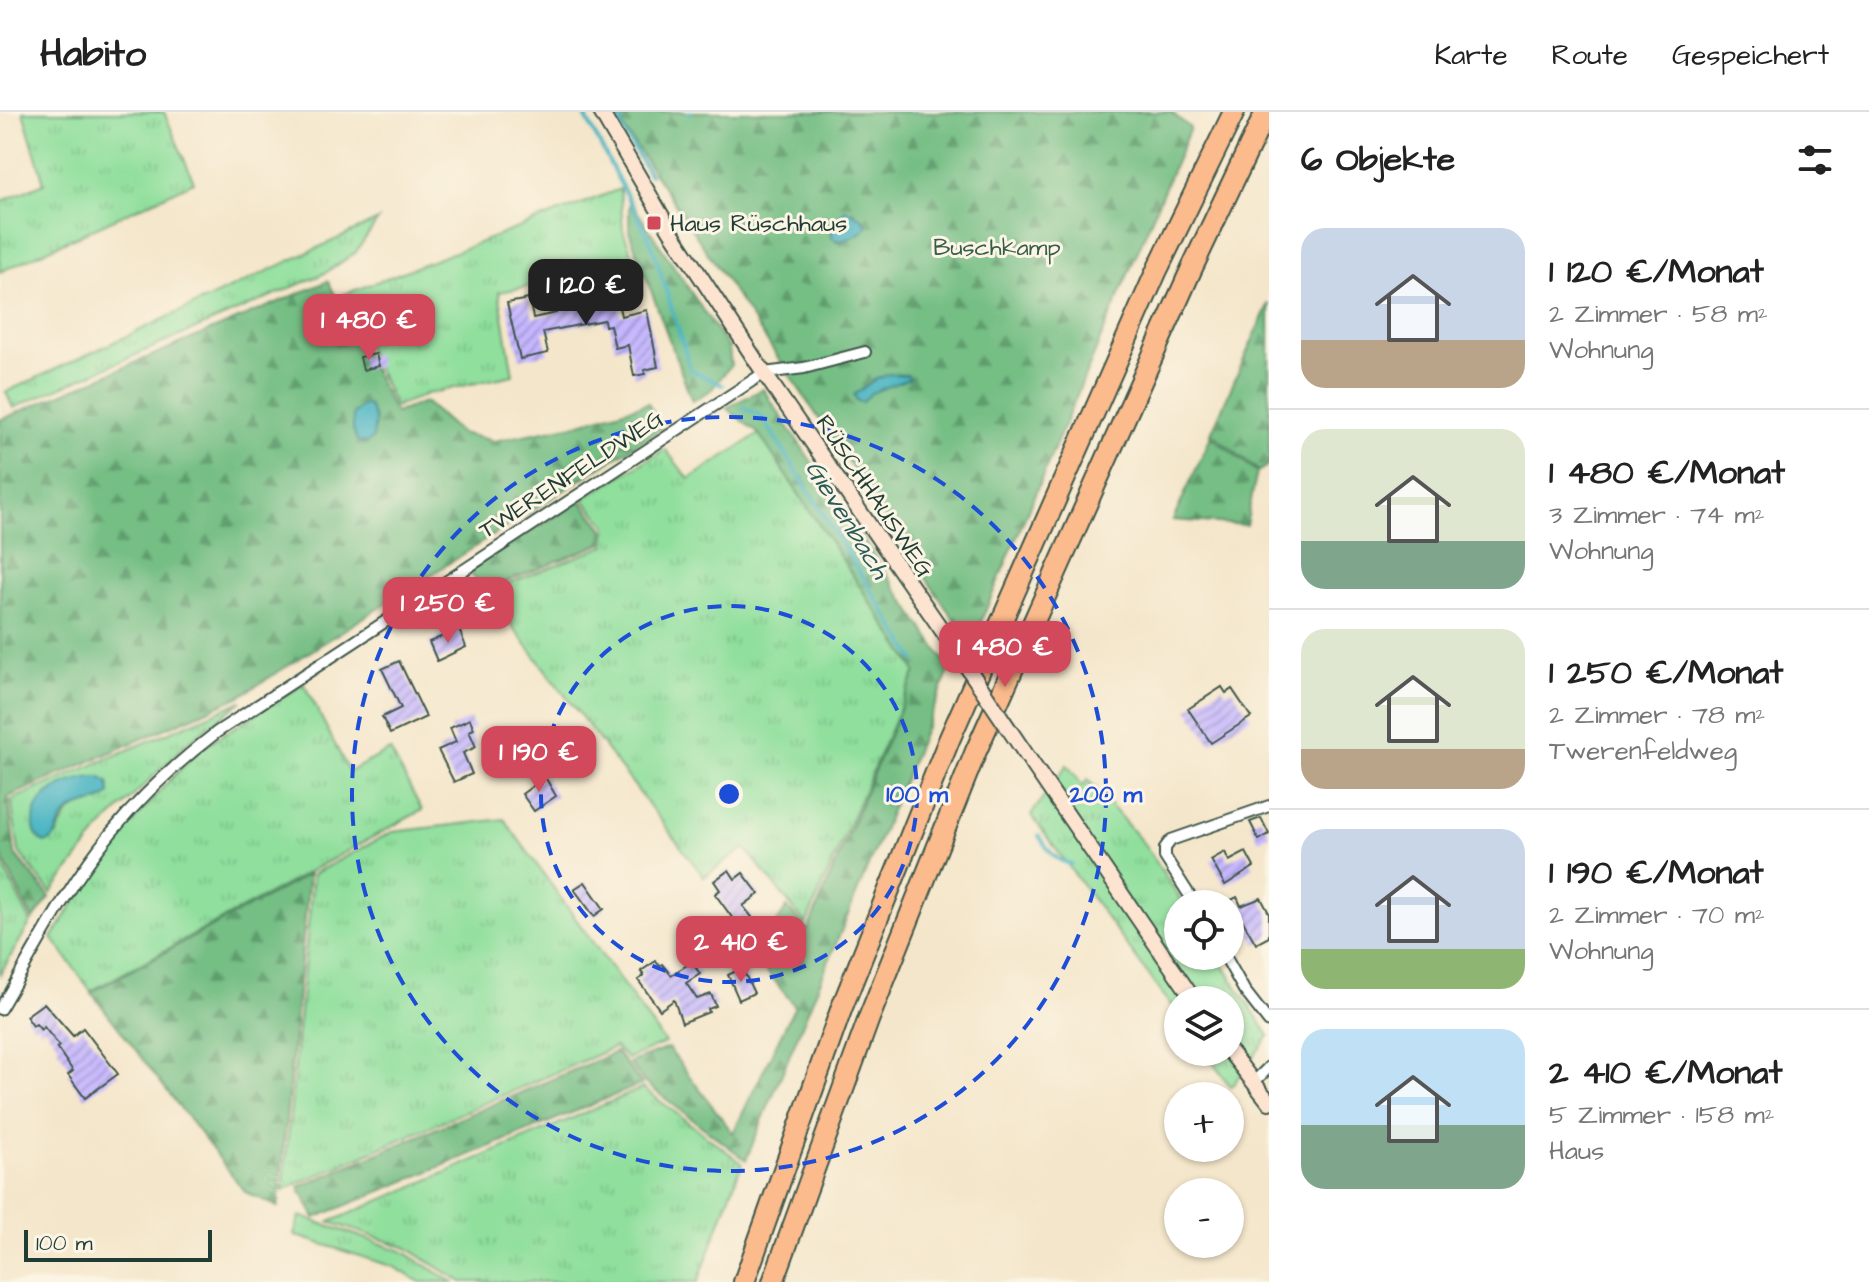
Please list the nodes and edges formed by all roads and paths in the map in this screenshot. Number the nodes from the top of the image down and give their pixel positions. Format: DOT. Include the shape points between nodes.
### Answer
graph roads {
  1 [pos="601,112"];
  2 [pos="1234,112"];
  3 [pos="1266,112"];
  4 [pos="865,352"];
  5 [pos="764,373"];
  6 [pos="1269,806"];
  7 [pos="1186,890"];
  8 [pos="1233,970"];
  9 [pos="1184,986"];
  10 [pos="0,1009"];
  11 [pos="1269,1022"];
  12 [pos="1240,1066"];
  13 [pos="1269,1067"];
  14 [pos="1253,1083"];
  15 [pos="1269,1102"];
  16 [pos="744,1282"];
  17 [pos="773,1282"];
  1 -- 5 [label="main road, RÜSCHHAUSWEG"];
  2 -- 16 [label="highway" via="1157,270 949,740 842,1007"];
  3 -- 17 [label="highway" via="976,751 869,1018"];
  4 -- 5 [label="street"];
  5 -- 9 [label="main road, RÜSCHHAUSWEG, bridge"];
  5 -- 10 [label="street, TWERENFELDWEG" via="196,748 109,835"];
  6 -- 7 [label="street" via="1171,840 1165,857"];
  8 -- 11 [label="street"];
  12 -- 14 [label="main road"];
  13 -- 14 [label="street"];
  14 -- 15 [label="main road"];
}
